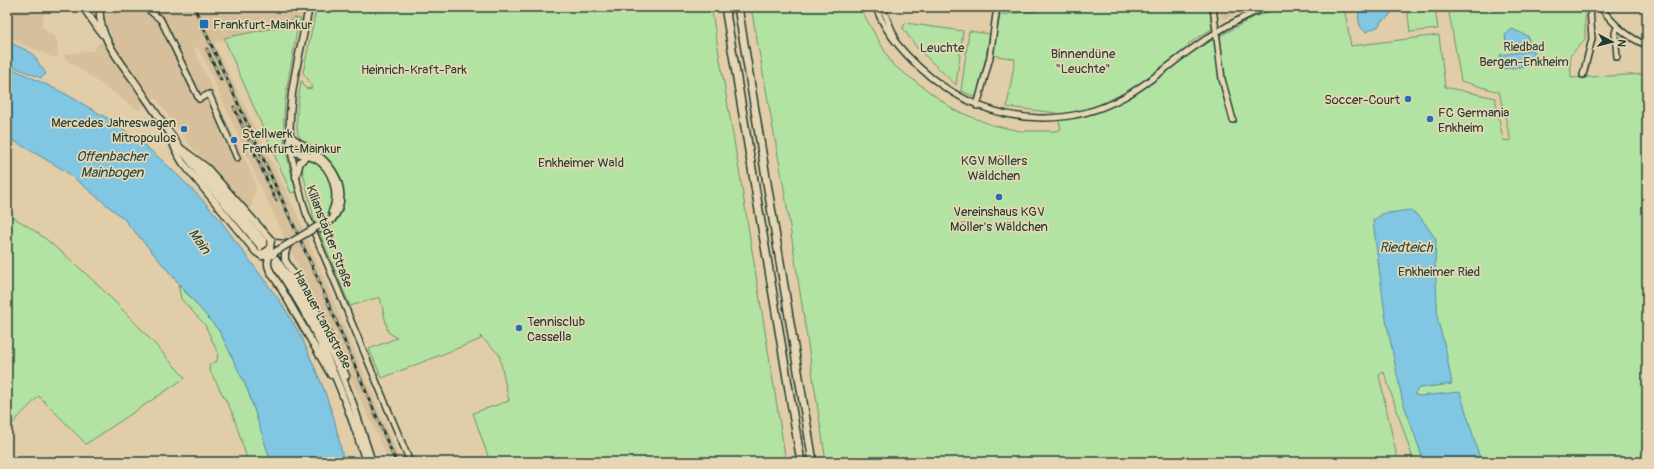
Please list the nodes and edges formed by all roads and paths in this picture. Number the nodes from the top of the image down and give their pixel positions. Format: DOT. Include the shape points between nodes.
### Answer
graph roads {
  1 [pos="83,7"];
  2 [pos="100,7"];
  3 [pos="145,7"];
  4 [pos="308,7"];
  5 [pos="725,7"];
  6 [pos="738,7"];
  7 [pos="876,7"];
  8 [pos="882,7"];
  9 [pos="997,7"];
  10 [pos="1214,7"];
  11 [pos="1266,7"];
  12 [pos="1590,7"];
  13 [pos="1600,7"];
  14 [pos="1617,27"];
  15 [pos="1216,32"];
  16 [pos="107,39"];
  17 [pos="896,40"];
  18 [pos="1647,45"];
  19 [pos="1617,57"];
  20 [pos="1583,75"];
  21 [pos="977,106"];
  22 [pos="1233,120"];
  23 [pos="170,132"];
  24 [pos="290,136"];
  25 [pos="182,148"];
  26 [pos="310,149"];
  27 [pos="291,151"];
  28 [pos="307,156"];
  29 [pos="237,158"];
  30 [pos="296,177"];
  31 [pos="319,227"];
  32 [pos="271,240"];
  33 [pos="287,246"];
  34 [pos="259,254"];
  35 [pos="270,256"];
  36 [pos="344,398"];
  37 [pos="353,404"];
  38 [pos="366,462"];
  39 [pos="372,462"];
  40 [pos="410,462"];
  41 [pos="801,462"];
  42 [pos="813,462"];
  1 -- 16 [label="main road, Hanauer Landstraße"];
  2 -- 16 [label="main road, Hanauer Landstraße" via="100,22"];
  3 -- 29 [label="street" via="161,20 199,99 209,94"];
  4 -- 24 [label="main road, Kilianstädter Straße" via="292,89"];
  5 -- 41 [label="highway"];
  6 -- 42 [label="highway"];
  7 -- 17 [label="street" via="885,26"];
  8 -- 17 [label="street"];
  9 -- 21 [label="street" via="990,57"];
  10 -- 15 [label="street"];
  11 -- 15 [label="street"];
  12 -- 20 [label="street" via="1592,39"];
  13 -- 14 [label="street"];
  14 -- 18 [label="street"];
  14 -- 19 [label="street"];
  15 -- 21 [label="street" via="1135,91 1090,111 1059,117 1031,118 999,113"];
  15 -- 22 [label="street" via="1222,79"];
  16 -- 23 [label="main road, Hanauer Landstraße"];
  17 -- 21 [label="street" via="926,74"];
  23 -- 25 [label="main road, Hanauer Landstraße"];
  23 -- 34 [label="main road" via="177,153"];
  24 -- 26 [label="main road"];
  24 -- 27 [label="main road, Kilianstädter Straße"];
  25 -- 32 [label="main road" via="203,164"];
  25 -- 36 [label="main road, Hanauer Landstraße" via="195,168 255,238 282,275 314,329"];
  25 -- 37 [label="main road, Hanauer Landstraße" via="254,229 292,281 327,344"];
  26 -- 27 [label="main road" via="298,148"];
  26 -- 31 [label="main road" via="330,168 340,192 336,213 330,222"];
  27 -- 28 [label="main road"];
  27 -- 30 [label="street, Kilianstädter Straße"];
  28 -- 30 [label="main road" via="300,162"];
  28 -- 31 [label="main road" via="324,166 336,194 333,212"];
  30 -- 40 [label="street, Kilianstädter Straße" via="306,213"];
  31 -- 33 [label="main road, bridge"];
  32 -- 33 [label="main road"];
  32 -- 34 [label="main road, bridge" via="270,250"];
  33 -- 35 [label="main road, bridge"];
  33 -- 37 [label="main road" via="285,260 321,319 343,366"];
  34 -- 35 [label="main road, bridge"];
  35 -- 36 [label="main road, bridge" via="267,263 269,269"];
  36 -- 38 [label="main road, Hanauer Landstraße"];
  37 -- 39 [label="main road, Hanauer Landstraße"];
}
